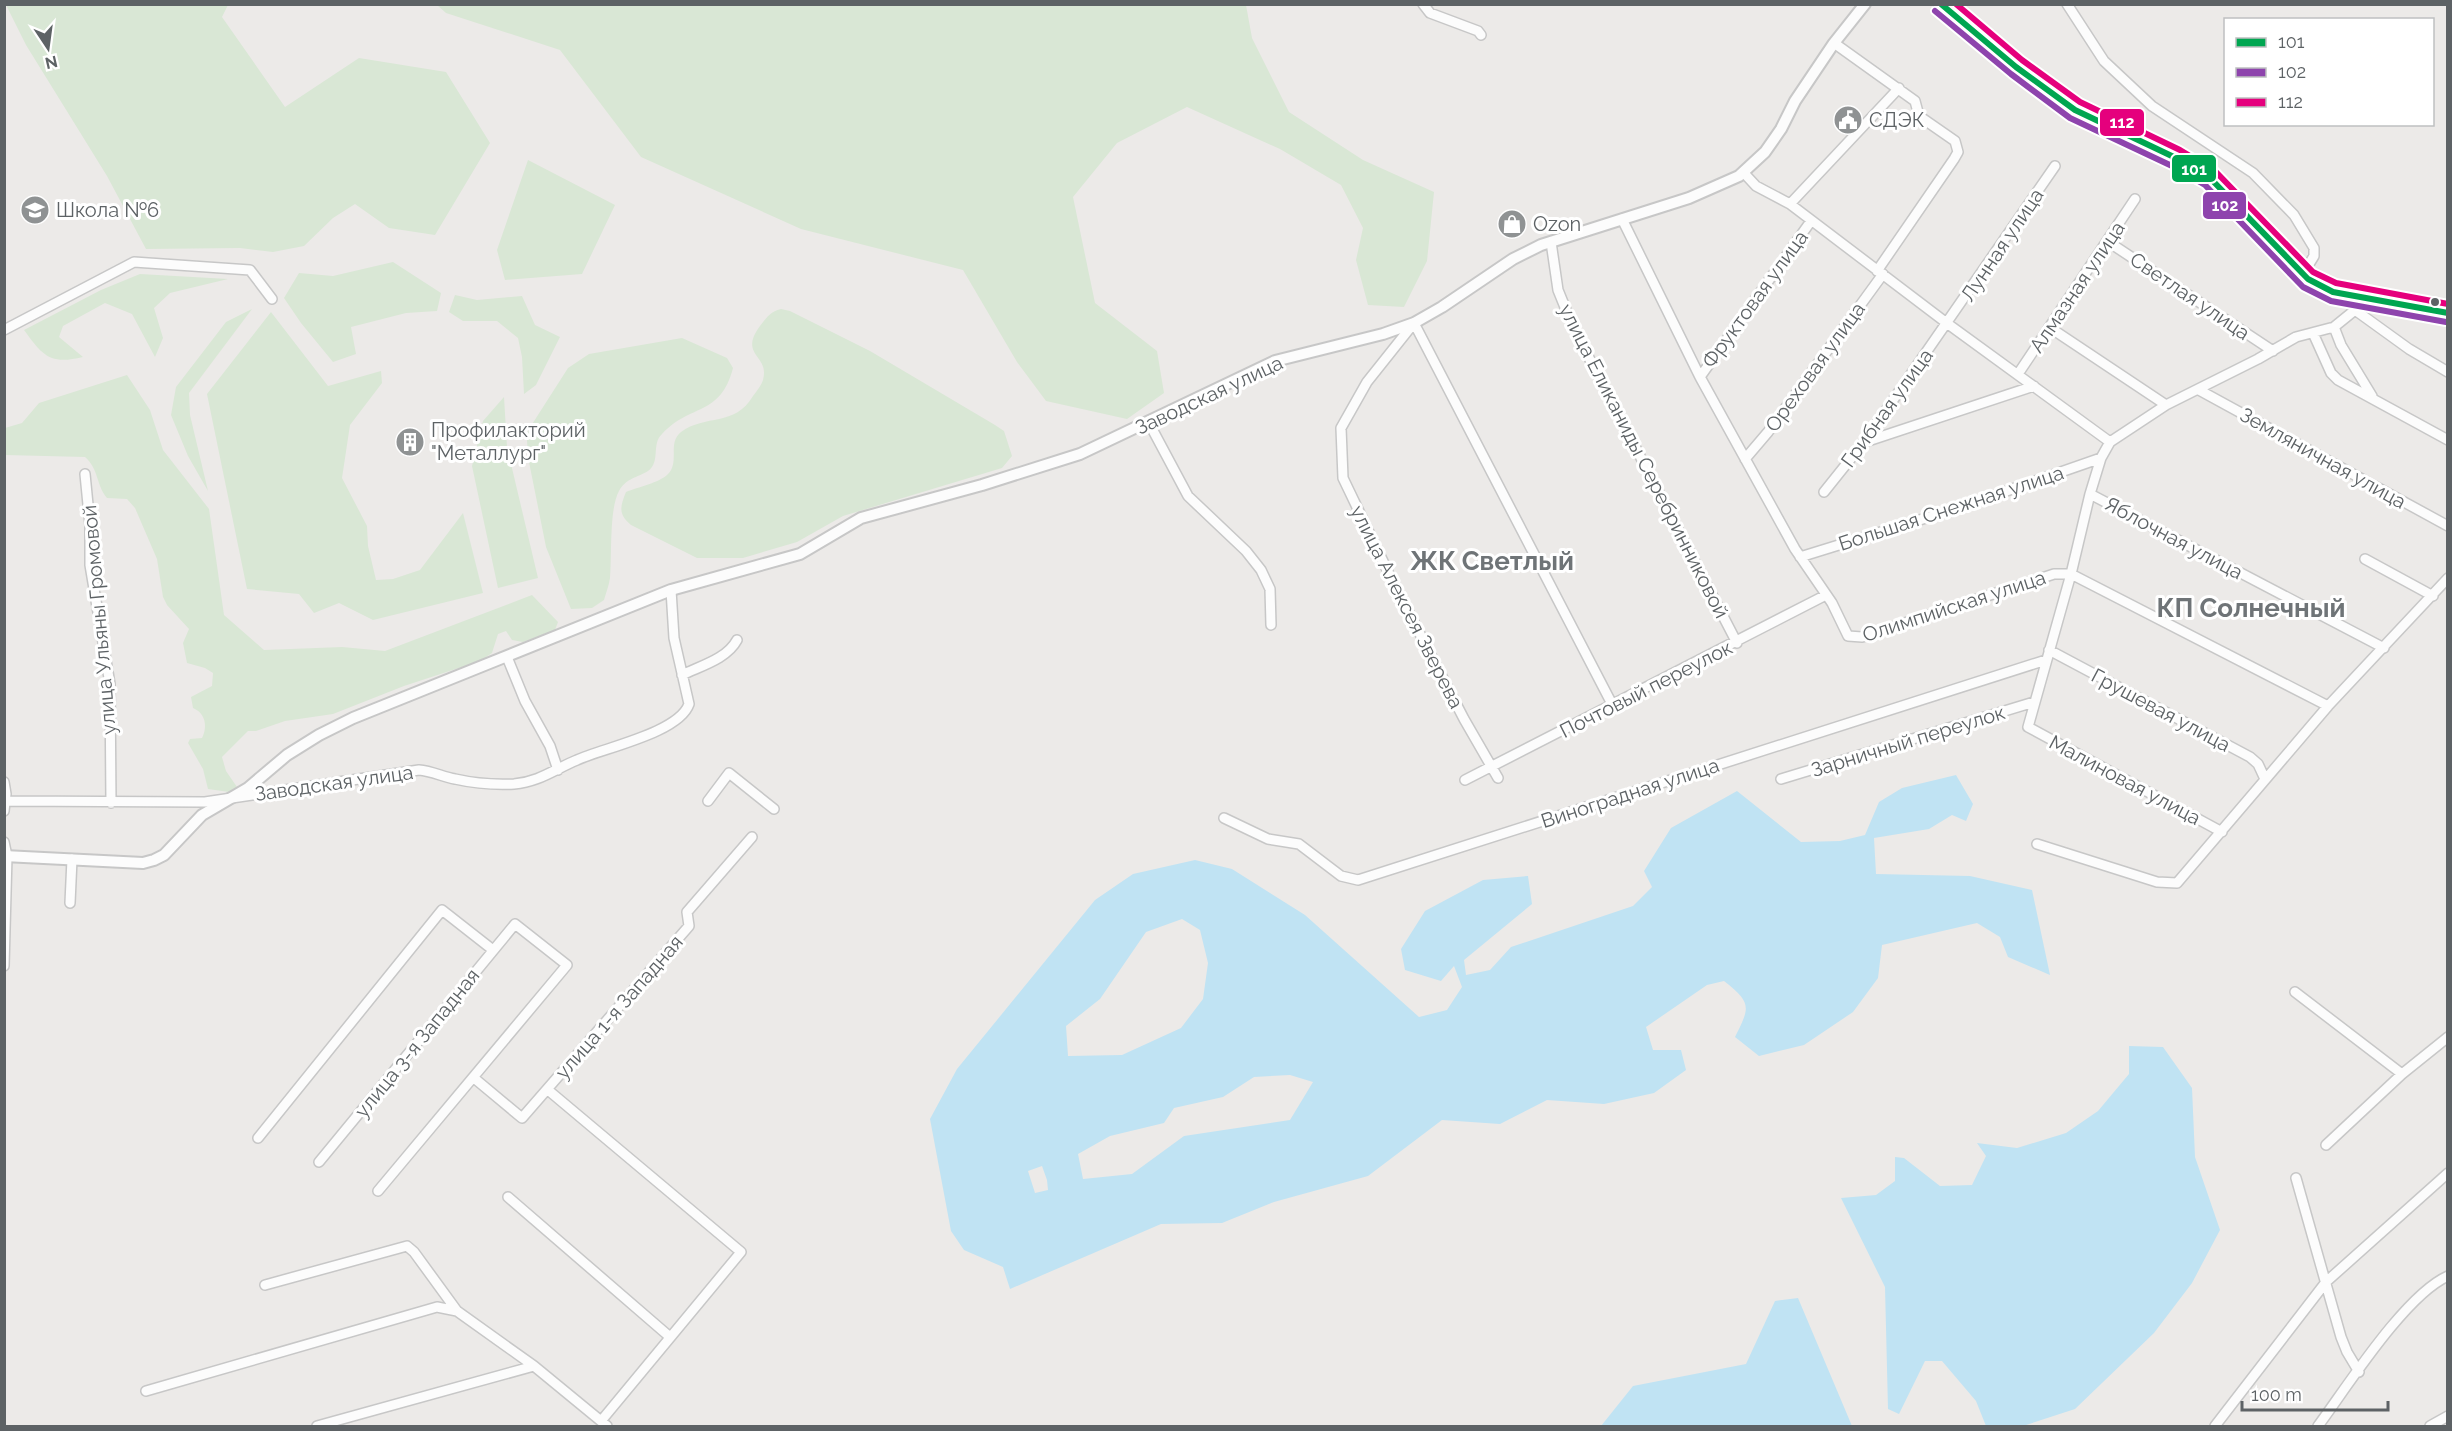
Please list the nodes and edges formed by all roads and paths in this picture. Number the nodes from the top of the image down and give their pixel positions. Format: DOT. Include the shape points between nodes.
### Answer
graph roads {
  1 [pos="1423,4"];
  2 [pos="1865,4"];
  3 [pos="1940,4"];
  4 [pos="2067,4"];
  5 [pos="1481,35"];
  6 [pos="1834,43"];
  7 [pos="1899,88"];
  8 [pos="2055,166"];
  9 [pos="1743,172"];
  10 [pos="2135,199"];
  11 [pos="1790,204"];
  12 [pos="1622,219"];
  13 [pos="1811,221"];
  14 [pos="2108,241"];
  15 [pos="1551,242"];
  16 [pos="1880,272"];
  17 [pos="2303,274"];
  18 [pos="2358,297"];
  19 [pos="272,299"];
  20 [pos="2355,310"];
  21 [pos="2448,313"];
  22 [pos="1414,323"];
  23 [pos="1948,324"];
  24 [pos="2049,327"];
  25 [pos="2334,327"];
  26 [pos="4,330"];
  27 [pos="2313,333"];
  28 [pos="2273,351"];
  29 [pos="2448,372"];
  30 [pos="2018,374"];
  31 [pos="1700,377"];
  32 [pos="2034,386"];
  33 [pos="2199,390"];
  34 [pos="2373,398"];
  35 [pos="2166,405"];
  36 [pos="1149,423"];
  37 [pos="2448,440"];
  38 [pos="1864,442"];
  39 [pos="2110,442"];
  40 [pos="2101,458"];
  41 [pos="1745,459"];
  42 [pos="85,474"];
  43 [pos="1824,492"];
  44 [pos="2090,494"];
  45 [pos="2448,526"];
  46 [pos="1800,557"];
  47 [pos="2365,559"];
  48 [pos="2071,574"];
  49 [pos="2448,578"];
  50 [pos="671,590"];
  51 [pos="1827,595"];
  52 [pos="2433,596"];
  53 [pos="1271,625"];
  54 [pos="737,640"];
  55 [pos="1737,643"];
  56 [pos="2384,648"];
  57 [pos="2049,650"];
  58 [pos="507,657"];
  59 [pos="2046,660"];
  60 [pos="682,675"];
  61 [pos="2034,702"];
  62 [pos="1613,706"];
  63 [pos="2328,706"];
  64 [pos="1492,766"];
  65 [pos="558,770"];
  66 [pos="1498,778"];
  67 [pos="1781,779"];
  68 [pos="2265,779"];
  69 [pos="1465,780"];
  70 [pos="4,782"];
  71 [pos="236,796"];
  72 [pos="5,801"];
  73 [pos="708,801"];
  74 [pos="111,803"];
  75 [pos="774,809"];
  76 [pos="4,811"];
  77 [pos="1224,818"];
  78 [pos="2222,832"];
  79 [pos="752,837"];
  80 [pos="4,842"];
  81 [pos="2037,844"];
  82 [pos="6,856"];
  83 [pos="72,859"];
  84 [pos="70,903"];
  85 [pos="493,950"];
  86 [pos="4,966"];
  87 [pos="2295,992"];
  88 [pos="2448,1036"];
  89 [pos="2402,1074"];
  90 [pos="474,1078"];
  91 [pos="548,1090"];
  92 [pos="258,1138"];
  93 [pos="2325,1144"];
  94 [pos="319,1162"];
  95 [pos="2448,1173"];
  96 [pos="2296,1178"];
  97 [pos="378,1191"];
  98 [pos="508,1197"];
  99 [pos="2448,1276"];
  100 [pos="2326,1282"];
  101 [pos="265,1285"];
  102 [pos="457,1311"];
  103 [pos="670,1337"];
  104 [pos="534,1366"];
  105 [pos="2359,1372"];
  106 [pos="146,1391"];
  107 [pos="2448,1416"];
  108 [pos="604,1424"];
  109 [pos="317,1426"];
  110 [pos="2215,1426"];
  111 [pos="2318,1426"];
  112 [pos="2430,1426"];
  1 -- 5 [label="street" via="1430,13 1478,30"];
  2 -- 6 [label="street, Заводская улица"];
  3 -- 17 [label="main road" via="2074,110 2210,178"];
  4 -- 17 [label="street" via="2104,61 2152,106 2253,173 2294,215 2314,248 2314,256"];
  6 -- 7 [label="street"];
  6 -- 9 [label="street, Заводская улица" via="1765,152"];
  7 -- 11 [label="street"];
  7 -- 16 [label="street, Ореховая улица" via="1915,101 1919,116 1955,141 1958,152"];
  8 -- 23 [label="street, Лунная улица"];
  9 -- 11 [label="street" via="1756,186"];
  9 -- 12 [label="street, Заводская улица" via="1689,198"];
  10 -- 14 [label="street, Алмазная улица"];
  11 -- 13 [label="street"];
  12 -- 15 [label="street, Заводская улица"];
  12 -- 31 [label="street"];
  13 -- 16 [label="street"];
  13 -- 31 [label="street, Фруктовая улица"];
  14 -- 24 [label="street, Алмазная улица"];
  14 -- 28 [label="street, Светлая улица"];
  15 -- 22 [label="street, Заводская улица" via="1513,259"];
  15 -- 55 [label="street, улица Еликаниды Серебринниковой" via="1558,290 1573,327"];
  16 -- 23 [label="street"];
  16 -- 41 [label="street, Ореховая улица"];
  17 -- 18 [label="main road" via="2333,292"];
  18 -- 20 [label="street"];
  18 -- 21 [label="main road"];
  19 -- 26 [label="street" via="250,270 134,262"];
  20 -- 25 [label="street"];
  20 -- 29 [label="street"];
  22 -- 36 [label="street, Заводская улица" via="1275,361"];
  22 -- 62 [label="street"];
  22 -- 64 [label="street, улица Алексея Зверева" via="1367,382 1341,428 1345,485 1464,719"];
  23 -- 30 [label="street"];
  23 -- 38 [label="street, Грибная улица"];
  24 -- 30 [label="street, Алмазная улица"];
  24 -- 35 [label="street"];
  25 -- 27 [label="street"];
  25 -- 34 [label="street"];
  27 -- 28 [label="street" via="2296,337"];
  27 -- 34 [label="street" via="2331,373"];
  28 -- 33 [label="street"];
  30 -- 32 [label="street"];
  31 -- 41 [label="street"];
  32 -- 38 [label="street"];
  32 -- 39 [label="street"];
  33 -- 35 [label="street"];
  33 -- 45 [label="street, Земляничная улица"];
  34 -- 37 [label="street"];
  35 -- 39 [label="street"];
  36 -- 50 [label="street, Заводская улица" via="1060,461 861,518 800,554"];
  36 -- 53 [label="street" via="1188,496 1261,570 1270,589"];
  38 -- 43 [label="street, Грибная улица"];
  39 -- 40 [label="street"];
  40 -- 44 [label="street"];
  40 -- 46 [label="street, Большая Снежная улица"];
  41 -- 46 [label="street"];
  42 -- 74 [label="street, улица Ульяны Громовой" via="90,565 110,684"];
  44 -- 48 [label="street"];
  44 -- 56 [label="street, Яблочная улица"];
  46 -- 51 [label="street"];
  47 -- 52 [label="street"];
  48 -- 51 [label="street, Олимпийская улица" via="2042,577 1858,638 1848,636"];
  48 -- 57 [label="street"];
  48 -- 63 [label="street"];
  49 -- 52 [label="street"];
  50 -- 58 [label="street, Заводская улица"];
  50 -- 60 [label="street, Заводская улица" via="674,638"];
  51 -- 55 [label="street, Почтовый переулок"];
  52 -- 56 [label="street"];
  54 -- 60 [label="street" via="721,656"];
  55 -- 62 [label="street, Почтовый переулок"];
  56 -- 63 [label="street"];
  57 -- 59 [label="street"];
  57 -- 68 [label="street, Грушевая улица" via="2250,757"];
  58 -- 65 [label="street"];
  58 -- 71 [label="street, Заводская улица" via="319,735 286,755"];
  59 -- 61 [label="street"];
  59 -- 77 [label="street, Виноградная улица" via="1358,880 1341,876 1299,844 1268,839"];
  60 -- 65 [label="street, Заводская улица" via="689,704 681,716"];
  61 -- 67 [label="street, Зарничный переулок"];
  61 -- 78 [label="street, Малиновая улица" via="2028,727"];
  62 -- 64 [label="street, Почтовый переулок"];
  63 -- 68 [label="street"];
  64 -- 66 [label="street, улица Алексея Зверева"];
  64 -- 69 [label="street, Почтовый переулок"];
  65 -- 71 [label="street, Заводская улица" via="536,781 512,784 412,771"];
  68 -- 78 [label="street"];
  70 -- 72 [label="street"];
  71 -- 74 [label="street" via="205,802"];
  71 -- 83 [label="street, Заводская улица" via="202,815 164,855 154,860 143,863"];
  72 -- 74 [label="street"];
  72 -- 76 [label="street"];
  73 -- 75 [label="street" via="729,773"];
  78 -- 81 [label="street" via="2179,882 2172,885"];
  79 -- 91 [label="street, улица 1-я Западная" via="687,912 689,926"];
  80 -- 82 [label="street"];
  82 -- 83 [label="street, Заводская улица"];
  82 -- 86 [label="street"];
  83 -- 84 [label="street"];
  85 -- 90 [label="street, улица 3-я Западная" via="515,924 567,965"];
  85 -- 92 [label="street" via="442,910"];
  85 -- 94 [label="street, улица 3-я Западная"];
  87 -- 89 [label="street"];
  88 -- 89 [label="street"];
  89 -- 93 [label="street"];
  90 -- 91 [label="street, улица 1-я Западная" via="522,1118"];
  90 -- 97 [label="street"];
  91 -- 103 [label="street" via="741,1252"];
  95 -- 100 [label="street"];
  96 -- 100 [label="street"];
  98 -- 103 [label="street"];
  99 -- 105 [label="street" via="2435,1282 2405,1311"];
  100 -- 105 [label="street" via="2347,1352"];
  100 -- 110 [label="street"];
  101 -- 102 [label="street" via="407,1246"];
  102 -- 104 [label="street"];
  102 -- 106 [label="street" via="437,1307"];
  103 -- 108 [label="street"];
  104 -- 108 [label="street"];
  104 -- 109 [label="street"];
  105 -- 111 [label="street"];
  107 -- 112 [label="street"];
}
